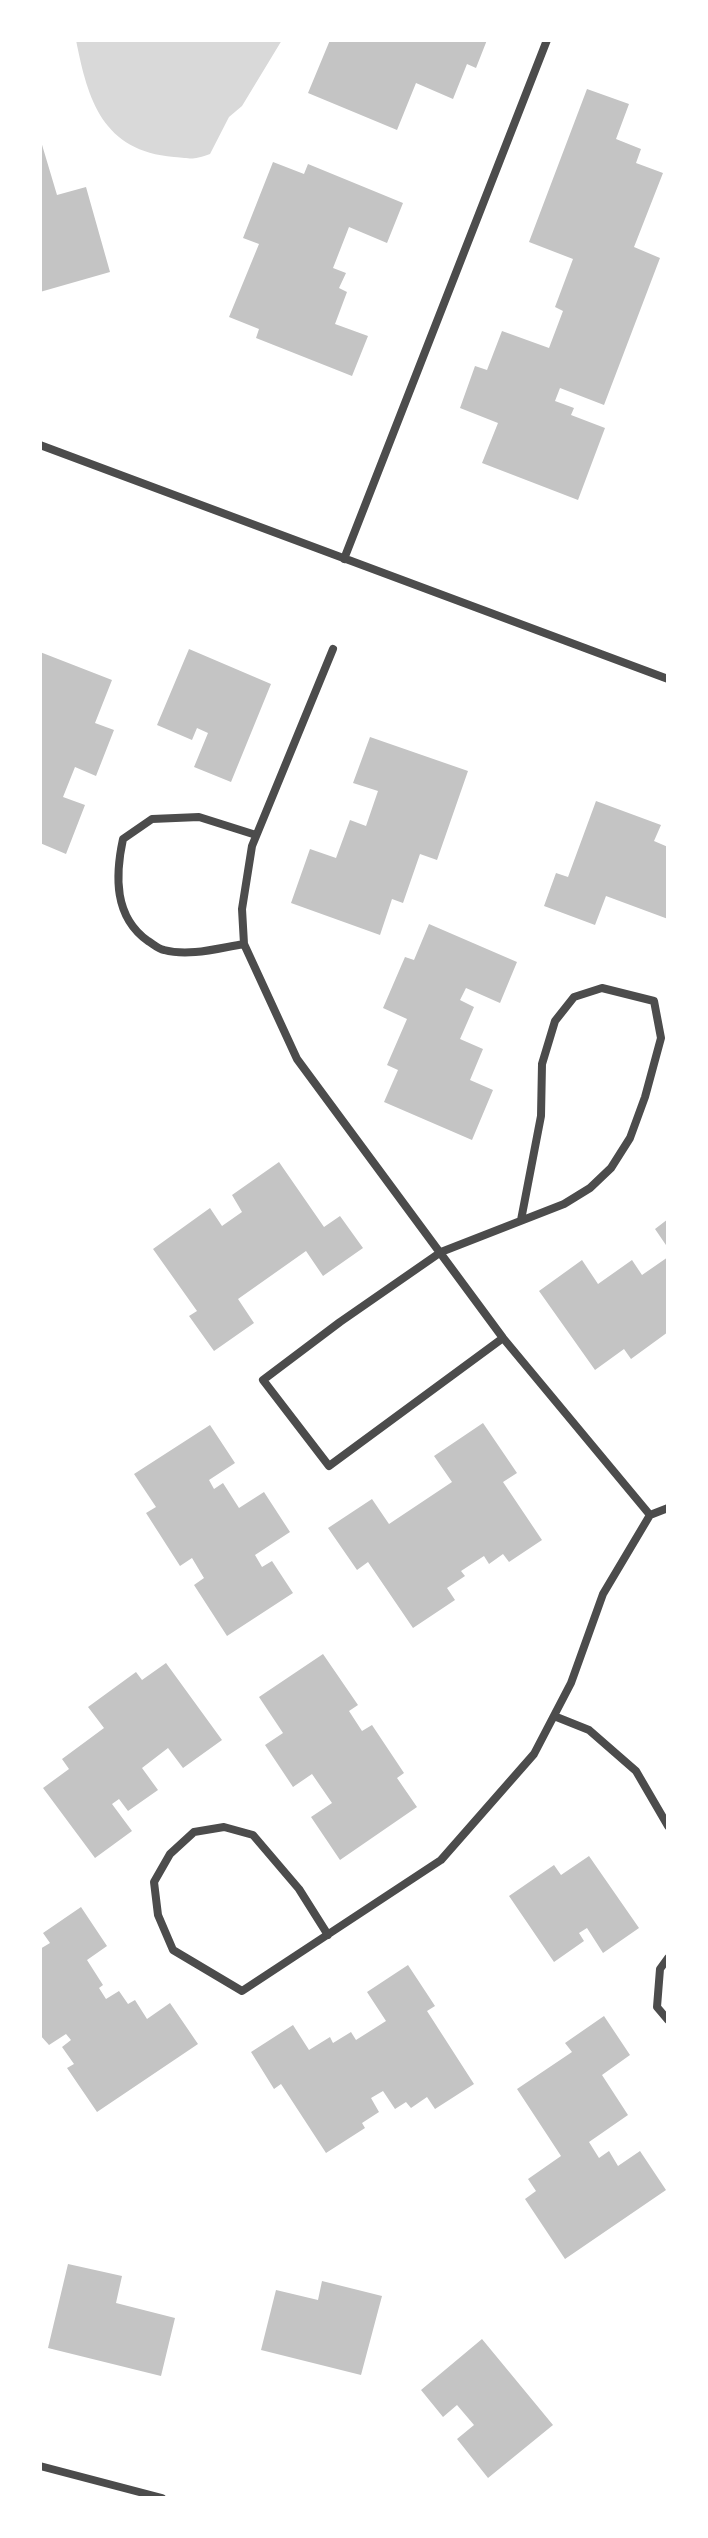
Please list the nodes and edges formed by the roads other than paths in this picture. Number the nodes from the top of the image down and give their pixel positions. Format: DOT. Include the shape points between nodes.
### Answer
graph roads {
  1 [pos="547,40"];
  2 [pos="40,445"];
  3 [pos="344,559"];
  4 [pos="333,649"];
  5 [pos="668,679"];
  6 [pos="256,835"];
  7 [pos="244,944"];
  8 [pos="521,1220"];
  9 [pos="441,1252"];
  10 [pos="503,1338"];
  11 [pos="668,1508"];
  12 [pos="650,1515"];
  13 [pos="554,1716"];
  14 [pos="668,1826"];
  15 [pos="328,1935"];
  16 [pos="668,1958"];
  17 [pos="668,2020"];
  18 [pos="40,2466"];
  19 [pos="162,2498"];
  1 -- 3 [label="street"];
  2 -- 3 [label="street"];
  3 -- 5 [label="street"];
  4 -- 6 [label="street"];
  6 -- 7 [label="street" via="242,909"];
  6 -- 7 [label="street" via="199,817 152,819 123,839 117,867 121,906 136,933 161,950 185,953"];
  7 -- 9 [label="street" via="297,1059"];
  8 -- 8 [label="street" via="590,1188 630,1138 661,1038 654,1001 602,988 574,997 555,1021 542,1064 541,1116"];
  8 -- 9 [label="street"];
  9 -- 10 [label="street"];
  9 -- 10 [label="street" via="263,1380 329,1466"];
  10 -- 12 [label="street"];
  11 -- 12 [label="street"];
  12 -- 13 [label="street" via="603,1594"];
  13 -- 14 [label="street" via="589,1730 636,1771"];
  13 -- 15 [label="street" via="534,1754 441,1860"];
  15 -- 15 [label="street" via="242,1991 173,1950 158,1915 154,1882 170,1854 194,1832 224,1827 253,1835 299,1889"];
  16 -- 17 [label="street" via="660,1969 657,2007"];
  18 -- 19 [label="street"];
}
